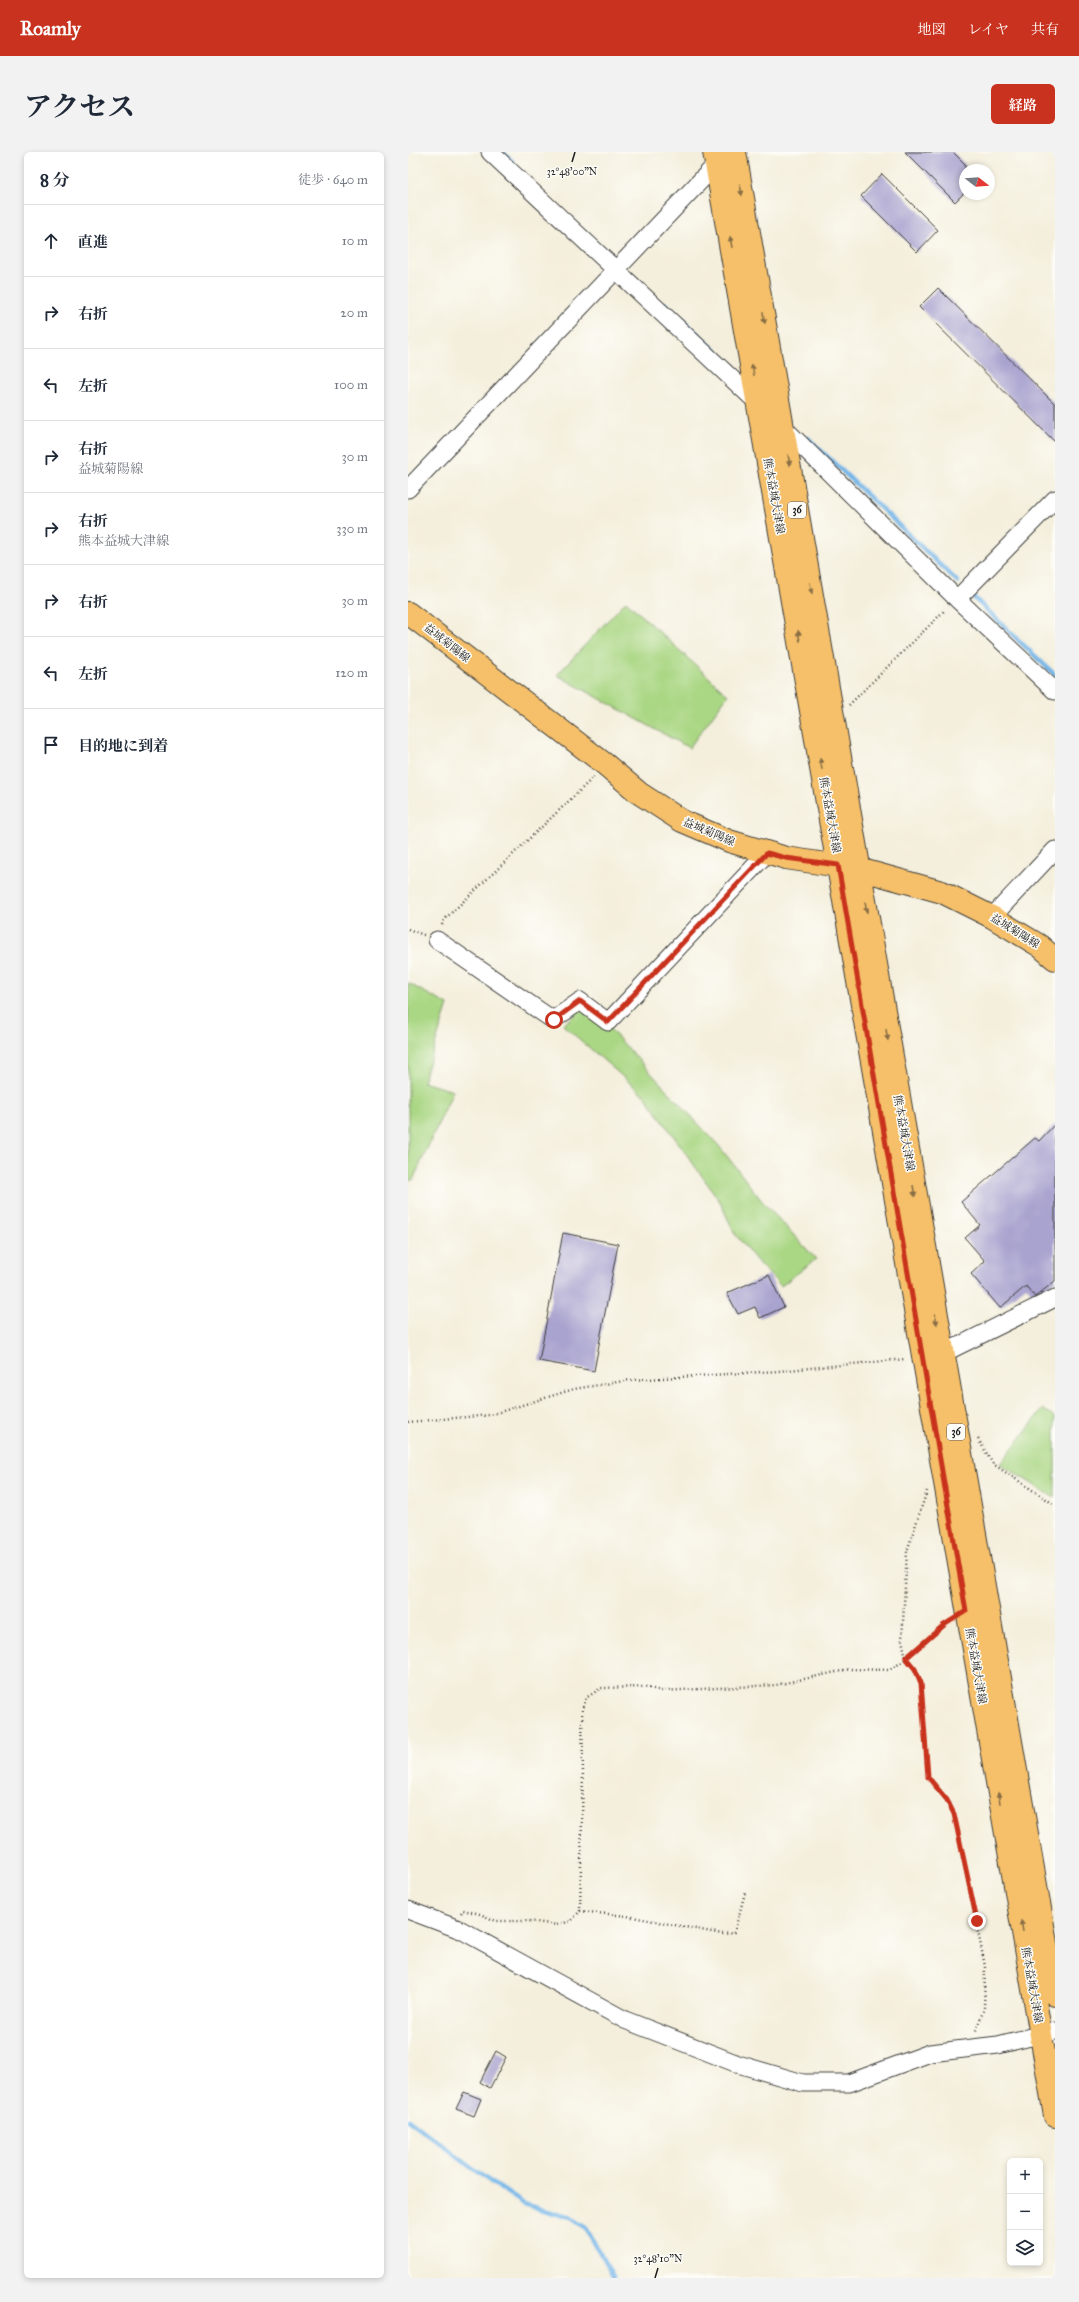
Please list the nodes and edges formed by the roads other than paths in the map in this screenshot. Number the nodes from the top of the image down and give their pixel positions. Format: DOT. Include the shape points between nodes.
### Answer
graph roads {
  1 [pos="490,152"];
  2 [pos="723,155"];
  3 [pos="614,270"];
  4 [pos="758,404"];
  5 [pos="782,427"];
  6 [pos="408,489"];
  7 [pos="1055,499"];
  8 [pos="957,599"];
  9 [pos="408,613"];
  10 [pos="1055,691"];
  11 [pos="1055,850"];
  12 [pos="767,853"];
  13 [pos="849,867"];
  14 [pos="992,916"];
  15 [pos="437,940"];
  16 [pos="1055,959"];
  17 [pos="1055,1298"];
  18 [pos="932,1356"];
  19 [pos="408,1910"];
  20 [pos="1055,1995"];
  21 [pos="1048,2034"];
  22 [pos="1055,2116"];
  1 -- 3 [label="street"];
  2 -- 3 [label="street"];
  4 -- 2 [label="main road, 熊本益城大津線 / 36, one-way"];
  2 -- 5 [label="main road, 熊本益城大津線 / 36, one-way"];
  3 -- 4 [label="street"];
  3 -- 6 [label="street"];
  4 -- 5 [label="street"];
  13 -- 4 [label="main road, 熊本益城大津線 / 36, one-way"];
  5 -- 8 [label="street"];
  5 -- 13 [label="main road, 熊本益城大津線 / 36, one-way" via="835,719"];
  7 -- 8 [label="street"];
  8 -- 10 [label="street"];
  9 -- 12 [label="main road, 益城菊陽線" via="639,793 682,821 728,842"];
  11 -- 14 [label="street"];
  12 -- 13 [label="main road, 益城菊陽線"];
  12 -- 15 [label="street" via="608,1022 580,1001 554,1020"];
  13 -- 14 [label="main road, 益城菊陽線" via="942,892"];
  13 -- 18 [label="main road, 熊本益城大津線 / 36"];
  14 -- 16 [label="main road, 益城菊陽線" via="1040,946"];
  17 -- 18 [label="street"];
  18 -- 20 [label="main road, 熊本益城大津線 / 36"];
  21 -- 18 [label="main road, 熊本益城大津線 / 36, one-way" via="966,1611"];
  19 -- 21 [label="street" via="450,1926 625,2020 738,2064 787,2080 803,2083 849,2083 930,2053"];
  21 -- 22 [label="main road, 熊本益城大津線 / 36"];
}
